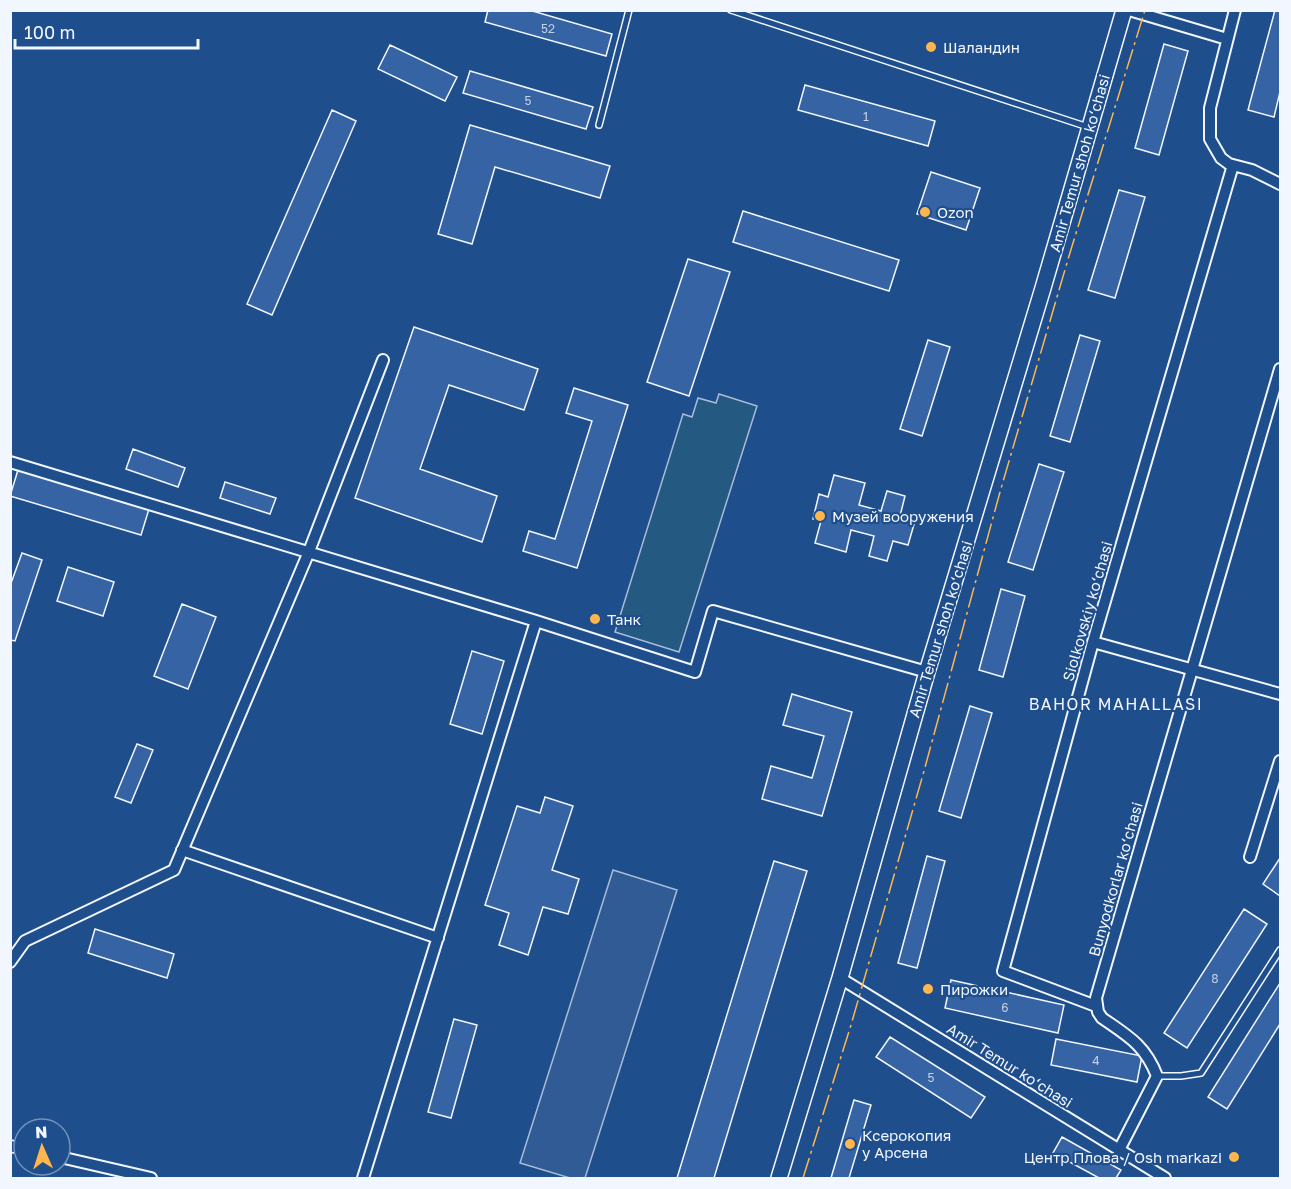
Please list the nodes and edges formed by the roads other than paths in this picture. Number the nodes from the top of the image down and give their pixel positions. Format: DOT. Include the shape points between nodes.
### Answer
graph roads {
  1 [pos="629,10"];
  2 [pos="731,10"];
  3 [pos="1124,10"];
  4 [pos="1129,10"];
  5 [pos="1235,10"];
  6 [pos="1227,39"];
  7 [pos="599,125"];
  8 [pos="1089,128"];
  9 [pos="1233,165"];
  10 [pos="1281,184"];
  11 [pos="383,360"];
  12 [pos="1281,369"];
  13 [pos="10,462"];
  14 [pos="308,554"];
  15 [pos="536,621"];
  16 [pos="1093,642"];
  17 [pos="1192,669"];
  18 [pos="927,672"];
  19 [pos="1281,694"];
  20 [pos="1281,761"];
  21 [pos="182,850"];
  22 [pos="1250,857"];
  23 [pos="438,938"];
  24 [pos="1280,950"];
  25 [pos="11,963"];
  26 [pos="840,978"];
  27 [pos="1096,1006"];
  28 [pos="1156,1076"];
  29 [pos="1119,1150"];
  30 [pos="72,1161"];
  31 [pos="151,1179"];
  32 [pos="363,1179"];
  33 [pos="779,1179"];
  34 [pos="1165,1179"];
  1 -- 7 [label="lane"];
  2 -- 8 [label="lane"];
  3 -- 8 [label="main road, Amir Temur shoh ko‘chasi"];
  4 -- 6 [label="street"];
  5 -- 6 [label="street"];
  6 -- 9 [label="street" via="1208,122 1215,148 1221,158"];
  8 -- 18 [label="main road, Amir Temur shoh ko‘chasi"];
  9 -- 10 [label="street"];
  9 -- 16 [label="street, Siolkovskiy ko‘chasi"];
  11 -- 14 [label="street"];
  12 -- 17 [label="street, Bunyodkorlar ko‘chasi"];
  13 -- 14 [label="street"];
  14 -- 15 [label="street"];
  14 -- 21 [label="street"];
  15 -- 18 [label="street" via="695,672 713,611"];
  15 -- 23 [label="street"];
  16 -- 17 [label="street"];
  16 -- 27 [label="street, Siolkovskiy ko‘chasi" via="1003,971"];
  17 -- 19 [label="street"];
  17 -- 27 [label="street, Bunyodkorlar ko‘chasi"];
  18 -- 26 [label="main road, Amir Temur shoh ko‘chasi"];
  20 -- 22 [label="street"];
  21 -- 23 [label="street"];
  21 -- 25 [label="street" via="174,870 25,941"];
  23 -- 32 [label="street"];
  24 -- 28 [label="lane" via="1201,1073"];
  26 -- 29 [label="street, Amir Temur ko‘chasi"];
  26 -- 33 [label="main road, Amir Temur shoh ko‘chasi"];
  27 -- 28 [label="street" via="1102,1018 1139,1044 1152,1062"];
  28 -- 29 [label="street"];
  29 -- 34 [label="street, Amir Temur ko‘chasi"];
  30 -- 31 [label="street"];
}
